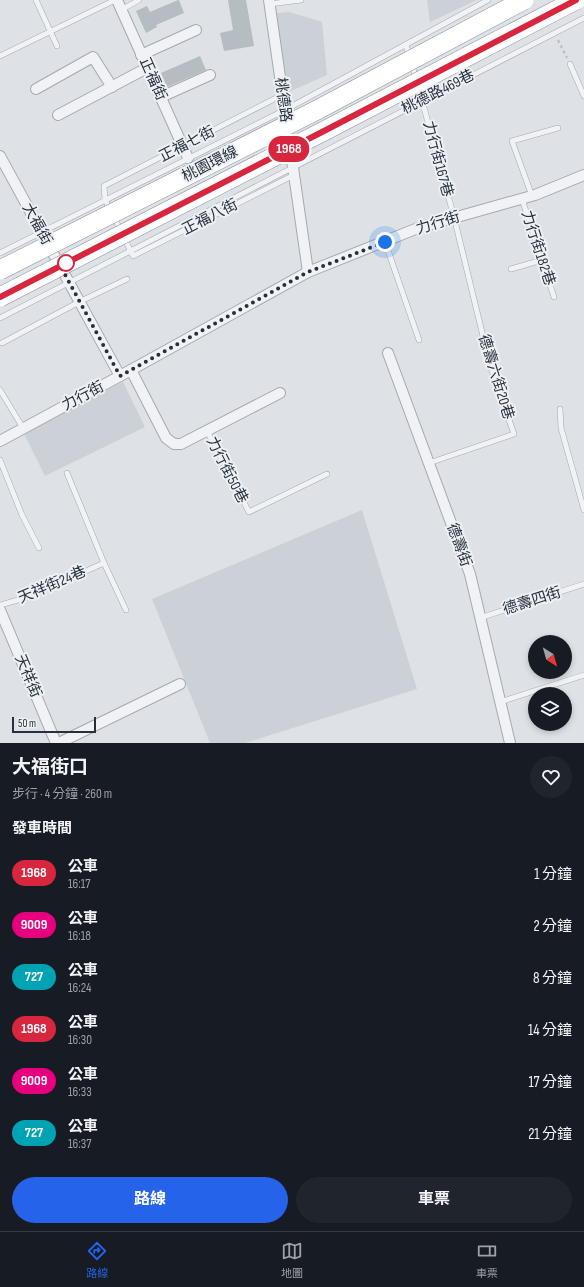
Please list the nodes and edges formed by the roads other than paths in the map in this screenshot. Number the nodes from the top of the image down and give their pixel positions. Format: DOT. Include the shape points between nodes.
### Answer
graph roads {
  1 [pos="36,0"];
  2 [pos="116,0"];
  3 [pos="139,0"];
  4 [pos="300,0"];
  5 [pos="488,0"];
  6 [pos="524,0"];
  7 [pos="576,0"];
  8 [pos="269,2"];
  9 [pos="121,10"];
  10 [pos="584,18"];
  11 [pos="196,30"];
  12 [pos="51,31"];
  13 [pos="406,45"];
  14 [pos="57,46"];
  15 [pos="142,55"];
  16 [pos="0,56"];
  17 [pos="570,64"];
  18 [pos="147,68"];
  19 [pos="210,75"];
  20 [pos="112,87"];
  21 [pos="36,89"];
  22 [pos="282,95"];
  23 [pos="584,96"];
  24 [pos="161,97"];
  25 [pos="422,100"];
  26 [pos="285,110"];
  27 [pos="58,115"];
  28 [pos="558,128"];
  29 [pos="183,146"];
  30 [pos="188,158"];
  31 [pos="1,162"];
  32 [pos="293,171"];
  33 [pos="584,175"];
  34 [pos="527,197"];
  35 [pos="105,200"];
  36 [pos="454,217"];
  37 [pos="41,231"];
  38 [pos="385,242"];
  39 [pos="130,250"];
  40 [pos="0,253"];
  41 [pos="542,260"];
  42 [pos="511,269"];
  43 [pos="0,270"];
  44 [pos="308,272"];
  45 [pos="127,279"];
  46 [pos="68,281"];
  47 [pos="0,297"];
  48 [pos="554,297"];
  49 [pos="79,302"];
  50 [pos="0,318"];
  51 [pos="479,321"];
  52 [pos="418,340"];
  53 [pos="2,343"];
  54 [pos="388,353"];
  55 [pos="131,370"];
  56 [pos="120,376"];
  57 [pos="0,390"];
  58 [pos="280,393"];
  59 [pos="560,409"];
  60 [pos="23,428"];
  61 [pos="207,430"];
  62 [pos="0,440"];
  63 [pos="0,460"];
  64 [pos="429,463"];
  65 [pos="67,473"];
  66 [pos="327,474"];
  67 [pos="584,510"];
  68 [pos="39,548"];
  69 [pos="104,563"];
  70 [pos="584,584"];
  71 [pos="0,604"];
  72 [pos="0,610"];
  73 [pos="126,610"];
  74 [pos="480,618"];
  75 [pos="584,675"];
  76 [pos="180,684"];
  77 [pos="500,702"];
  78 [pos="56,743"];
  79 [pos="59,743"];
  80 [pos="510,743"];
  1 -- 12 [label="lane"];
  2 -- 9 [label="street, 正福街"];
  2 -- 12 [label="lane"];
  3 -- 9 [label="lane"];
  4 -- 8 [label="lane"];
  5 -- 13 [label="lane"];
  6 -- 43 [label="highway, 桃園環線, bridge" via="317,110"];
  7 -- 47 [label="highway, 桃園環線, bridge"];
  8 -- 22 [label="street, 桃德路"];
  9 -- 15 [label="street, 正福街"];
  10 -- 25 [label="lane, 桃德路469巷"];
  11 -- 15 [label="street"];
  12 -- 14 [label="lane"];
  12 -- 16 [label="lane"];
  13 -- 25 [label="lane, 力行街167巷"];
  13 -- 26 [label="lane"];
  15 -- 18 [label="street, 正福街"];
  17 -- 23 [label="lane"];
  18 -- 20 [label="street"];
  18 -- 24 [label="street, 正福街"];
  19 -- 24 [label="street"];
  20 -- 21 [label="street" via="93,57"];
  20 -- 27 [label="street"];
  22 -- 26 [label="street, 桃德路"];
  22 -- 29 [label="lane, 正福七街"];
  24 -- 29 [label="street, 正福街"];
  25 -- 32 [label="lane, 桃德路469巷"];
  25 -- 36 [label="lane, 力行街167巷"];
  26 -- 30 [label="lane"];
  26 -- 32 [label="street, 桃德路"];
  28 -- 34 [label="lane, 力行街182巷" via="512,141"];
  29 -- 30 [label="street, 正福街"];
  29 -- 35 [label="lane, 正福七街" via="104,186"];
  30 -- 35 [label="lane"];
  31 -- 37 [label="street, 大福街"];
  32 -- 39 [label="lane, 正福八街" via="133,256"];
  32 -- 44 [label="street, 桃德路"];
  33 -- 34 [label="street, 力行街"];
  34 -- 36 [label="street, 力行街"];
  34 -- 41 [label="lane, 力行街182巷"];
  35 -- 37 [label="lane"];
  35 -- 39 [label="lane"];
  36 -- 38 [label="street, 力行街"];
  36 -- 51 [label="lane, 力行街167巷"];
  37 -- 40 [label="lane"];
  37 -- 46 [label="street, 大福街"];
  38 -- 44 [label="street, 力行街"];
  38 -- 52 [label="lane"];
  39 -- 46 [label="lane"];
  41 -- 42 [label="lane"];
  41 -- 48 [label="lane, 力行街182巷"];
  44 -- 55 [label="street, 力行街"];
  45 -- 49 [label="lane"];
  46 -- 49 [label="street, 大福街"];
  46 -- 50 [label="lane"];
  49 -- 53 [label="lane"];
  49 -- 56 [label="street, 大福街"];
  51 -- 64 [label="lane, 德壽六街20巷" via="490,365 514,434"];
  54 -- 64 [label="street, 德壽街"];
  55 -- 56 [label="street, 力行街"];
  55 -- 61 [label="street, 力行街50巷" via="166,438 174,444 181,444"];
  56 -- 60 [label="street, 力行街"];
  57 -- 60 [label="lane"];
  58 -- 61 [label="street"];
  59 -- 67 [label="lane" via="561,428"];
  60 -- 62 [label="street, 力行街"];
  61 -- 66 [label="lane, 力行街50巷" via="249,512"];
  63 -- 68 [label="lane" via="22,515"];
  64 -- 74 [label="street, 德壽街" via="470,574"];
  65 -- 69 [label="lane"];
  69 -- 71 [label="lane, 天祥街24巷" via="25,598"];
  69 -- 73 [label="lane"];
  70 -- 74 [label="lane, 德壽四街"];
  72 -- 78 [label="street, 天祥街"];
  74 -- 77 [label="street, 德壽街"];
  75 -- 77 [label="lane"];
  76 -- 79 [label="street"];
  77 -- 80 [label="street, 德壽街"];
}
